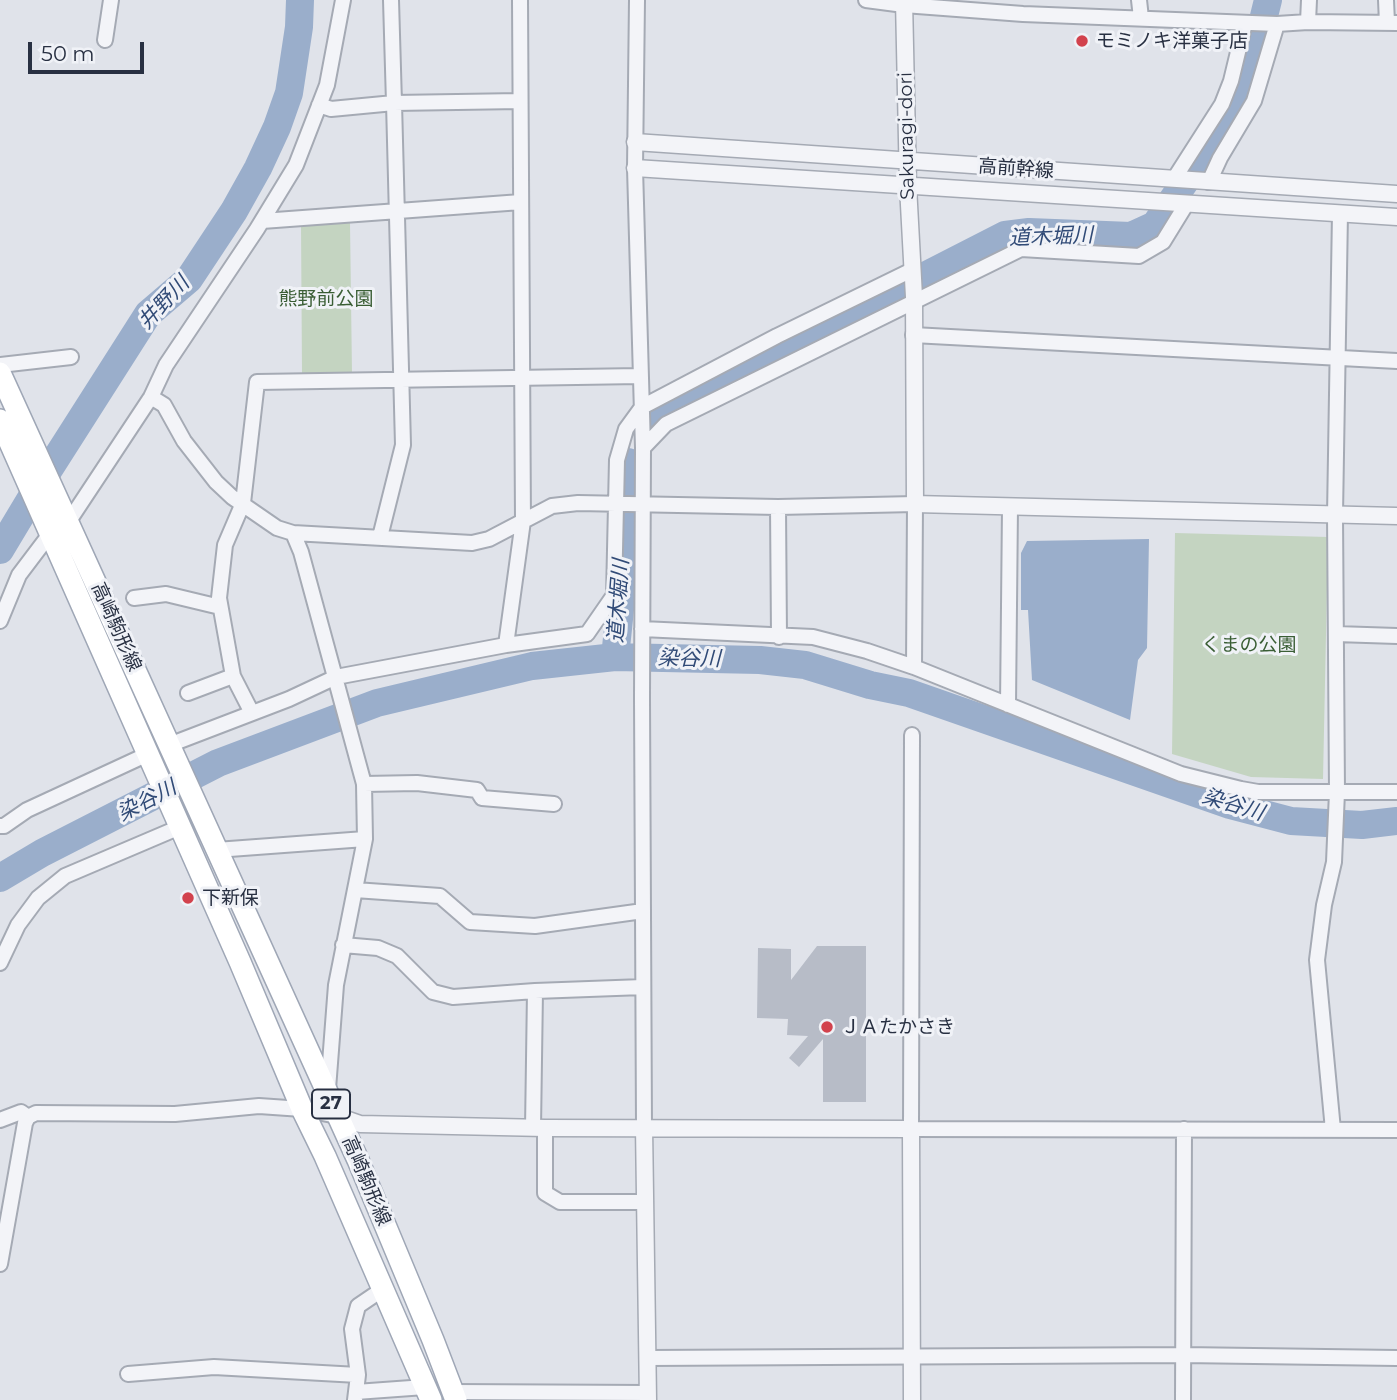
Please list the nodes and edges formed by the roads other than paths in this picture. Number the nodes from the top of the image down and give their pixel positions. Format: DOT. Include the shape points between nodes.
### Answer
graph roads {
  1 [pos="111,0"];
  2 [pos="343,0"];
  3 [pos="391,0"];
  4 [pos="520,0"];
  5 [pos="636,0"];
  6 [pos="866,0"];
  7 [pos="1139,0"];
  8 [pos="1309,0"];
  9 [pos="1386,0"];
  10 [pos="904,3"];
  11 [pos="1023,7"];
  12 [pos="1141,18"];
  13 [pos="1308,22"];
  14 [pos="1245,23"];
  15 [pos="1392,23"];
  16 [pos="1277,24"];
  17 [pos="105,40"];
  18 [pos="520,101"];
  19 [pos="394,103"];
  20 [pos="319,105"];
  21 [pos="635,142"];
  22 [pos="907,162"];
  23 [pos="635,168"];
  24 [pos="1174,179"];
  25 [pos="1209,182"];
  26 [pos="908,186"];
  27 [pos="1397,194"];
  28 [pos="521,202"];
  29 [pos="1187,203"];
  30 [pos="397,210"];
  31 [pos="1340,212"];
  32 [pos="1397,217"];
  33 [pos="262,221"];
  34 [pos="913,271"];
  35 [pos="914,300"];
  36 [pos="913,335"];
  37 [pos="71,357"];
  38 [pos="1336,358"];
  39 [pos="1397,361"];
  40 [pos="0,365"];
  41 [pos="0,373"];
  42 [pos="640,376"];
  43 [pos="523,378"];
  44 [pos="402,380"];
  45 [pos="151,397"];
  46 [pos="642,407"];
  47 [pos="0,420"];
  48 [pos="643,448"];
  49 [pos="243,503"];
  50 [pos="618,504"];
  51 [pos="915,504"];
  52 [pos="639,505"];
  53 [pos="778,507"];
  54 [pos="1010,507"];
  55 [pos="64,513"];
  56 [pos="1335,514"];
  57 [pos="1397,516"];
  58 [pos="523,521"];
  59 [pos="48,530"];
  60 [pos="293,533"];
  61 [pos="380,537"];
  62 [pos="134,598"];
  63 [pos="220,607"];
  64 [pos="0,621"];
  65 [pos="642,633"];
  66 [pos="1336,634"];
  67 [pos="1397,636"];
  68 [pos="779,637"];
  69 [pos="506,645"];
  70 [pos="914,667"];
  71 [pos="233,676"];
  72 [pos="337,681"];
  73 [pos="188,693"];
  74 [pos="1008,705"];
  75 [pos="252,713"];
  76 [pos="912,735"];
  77 [pos="170,747"];
  78 [pos="150,759"];
  79 [pos="364,784"];
  80 [pos="1397,792"];
  81 [pos="1336,795"];
  82 [pos="554,804"];
  83 [pos="179,824"];
  84 [pos="0,825"];
  85 [pos="365,839"];
  86 [pos="216,850"];
  87 [pos="355,890"];
  88 [pos="643,911"];
  89 [pos="343,945"];
  90 [pos="0,962"];
  91 [pos="643,987"];
  92 [pos="535,991"];
  93 [pos="328,1096"];
  94 [pos="302,1109"];
  95 [pos="337,1116"];
  96 [pos="28,1117"];
  97 [pos="0,1120"];
  98 [pos="644,1127"];
  99 [pos="539,1128"];
  100 [pos="911,1129"];
  101 [pos="1184,1129"];
  102 [pos="1333,1130"];
  103 [pos="1397,1130"];
  104 [pos="645,1202"];
  105 [pos="0,1264"];
  106 [pos="383,1289"];
  107 [pos="1183,1355"];
  108 [pos="912,1356"];
  109 [pos="648,1358"];
  110 [pos="1397,1358"];
  111 [pos="128,1374"];
  112 [pos="358,1375"];
  113 [pos="428,1393"];
  114 [pos="356,1396"];
  115 [pos="454,1396"];
  116 [pos="648,1397"];
  117 [pos="912,1400"];
  118 [pos="1183,1400"];
  1 -- 17 [label="street"];
  2 -- 20 [label="street"];
  3 -- 19 [label="street"];
  4 -- 18 [label="street"];
  5 -- 21 [label="street"];
  6 -- 10 [label="street"];
  7 -- 12 [label="street"];
  8 -- 13 [label="street"];
  9 -- 15 [label="street"];
  10 -- 11 [label="street"];
  10 -- 22 [label="street, Sakuragi-dori"];
  11 -- 12 [label="street"];
  12 -- 14 [label="street"];
  13 -- 15 [label="street"];
  13 -- 16 [label="street"];
  14 -- 16 [label="street"];
  14 -- 24 [label="street" via="1222,104"];
  16 -- 25 [label="street" via="1254,101"];
  18 -- 19 [label="street"];
  18 -- 28 [label="street"];
  19 -- 20 [label="street"];
  19 -- 30 [label="street"];
  20 -- 33 [label="street" via="296,165"];
  21 -- 22 [label="street, 高前幹線"];
  21 -- 23 [label="street"];
  22 -- 24 [label="street, 高前幹線"];
  22 -- 26 [label="street, Sakuragi-dori"];
  23 -- 26 [label="street, 高前幹線"];
  23 -- 42 [label="street"];
  24 -- 25 [label="street, 高前幹線"];
  25 -- 27 [label="street, 高前幹線"];
  26 -- 29 [label="street, 高前幹線"];
  26 -- 34 [label="street, Sakuragi-dori"];
  28 -- 30 [label="street"];
  28 -- 43 [label="street"];
  29 -- 31 [label="street, 高前幹線"];
  29 -- 35 [label="street" via="1163,242 1139,256 1021,248"];
  30 -- 33 [label="street"];
  30 -- 44 [label="street"];
  31 -- 32 [label="street, 高前幹線"];
  31 -- 38 [label="street"];
  33 -- 45 [label="street" via="166,365"];
  34 -- 35 [label="street, Sakuragi-dori"];
  34 -- 46 [label="street"];
  35 -- 36 [label="street"];
  35 -- 48 [label="street" via="666,424"];
  36 -- 38 [label="street"];
  36 -- 51 [label="street"];
  37 -- 40 [label="street"];
  38 -- 39 [label="street"];
  38 -- 56 [label="street"];
  41 -- 55 [label="main road, 27"];
  42 -- 43 [label="street"];
  42 -- 46 [label="street"];
  43 -- 44 [label="street"];
  43 -- 58 [label="street"];
  44 -- 49 [label="street" via="257,382"];
  44 -- 61 [label="street" via="403,445"];
  45 -- 49 [label="street" via="164,405 184,441 216,482"];
  45 -- 55 [label="street"];
  46 -- 48 [label="street"];
  46 -- 50 [label="street" via="626,429 617,460"];
  47 -- 59 [label="main road, 27"];
  48 -- 52 [label="street"];
  49 -- 60 [label="street" via="277,528"];
  49 -- 63 [label="street" via="225,545"];
  50 -- 52 [label="street"];
  50 -- 58 [label="street" via="552,506"];
  50 -- 69 [label="street" via="614,595 587,634"];
  51 -- 53 [label="street"];
  51 -- 54 [label="street"];
  51 -- 70 [label="street"];
  52 -- 53 [label="street"];
  52 -- 65 [label="street"];
  53 -- 68 [label="street"];
  54 -- 56 [label="street"];
  54 -- 74 [label="street"];
  55 -- 77 [label="main road, 高崎駒形線 / 27"];
  56 -- 57 [label="street"];
  56 -- 66 [label="street"];
  58 -- 61 [label="street" via="472,543"];
  58 -- 69 [label="street"];
  59 -- 64 [label="street" via="19,575"];
  59 -- 78 [label="main road, 高崎駒形線 / 27"];
  60 -- 61 [label="street"];
  60 -- 72 [label="street"];
  62 -- 63 [label="street" via="166,594"];
  63 -- 71 [label="street"];
  65 -- 68 [label="street" via="708,631"];
  65 -- 88 [label="street"];
  66 -- 67 [label="street"];
  66 -- 81 [label="street"];
  68 -- 70 [label="street" via="813,637"];
  69 -- 72 [label="street"];
  70 -- 74 [label="street"];
  71 -- 73 [label="street"];
  71 -- 75 [label="street"];
  72 -- 75 [label="street"];
  72 -- 79 [label="street"];
  74 -- 81 [label="street" via="1181,774 1258,792"];
  75 -- 77 [label="street"];
  76 -- 100 [label="street"];
  77 -- 86 [label="main road, 高崎駒形線 / 27"];
  78 -- 83 [label="main road, 27"];
  78 -- 84 [label="street"];
  79 -- 82 [label="street" via="417,783 477,790 482,798"];
  79 -- 85 [label="street"];
  80 -- 81 [label="street"];
  81 -- 102 [label="street" via="1334,856 1317,960"];
  83 -- 90 [label="street" via="65,876 38,898"];
  83 -- 94 [label="main road, 高崎駒形線 / 27"];
  85 -- 86 [label="street"];
  85 -- 87 [label="street"];
  86 -- 93 [label="main road, 高崎駒形線 / 27"];
  87 -- 88 [label="street" via="440,896 470,922 535,926"];
  87 -- 89 [label="street"];
  88 -- 91 [label="street"];
  89 -- 92 [label="street" via="379,948 397,956 433,992 453,997"];
  89 -- 93 [label="street" via="335,985"];
  91 -- 92 [label="street"];
  91 -- 98 [label="street"];
  92 -- 99 [label="street"];
  93 -- 95 [label="main road, 高崎駒形線 / 27"];
  94 -- 95 [label="street"];
  94 -- 96 [label="street" via="259,1106 175,1114 42,1112"];
  94 -- 106 [label="main road, 高崎駒形線 / 27"];
  95 -- 99 [label="street" via="360,1124"];
  95 -- 115 [label="main road, 高崎駒形線 / 27"];
  96 -- 97 [label="street" via="21,1112"];
  96 -- 105 [label="street"];
  98 -- 99 [label="street"];
  98 -- 100 [label="street"];
  98 -- 104 [label="street"];
  99 -- 104 [label="street" via="545,1193 559,1202"];
  100 -- 101 [label="street"];
  100 -- 108 [label="street"];
  101 -- 102 [label="street"];
  101 -- 107 [label="street"];
  102 -- 103 [label="street"];
  104 -- 109 [label="street"];
  106 -- 112 [label="street" via="358,1306 352,1329"];
  106 -- 113 [label="main road, 高崎駒形線 / 27"];
  107 -- 108 [label="street"];
  107 -- 110 [label="street"];
  107 -- 118 [label="street"];
  108 -- 109 [label="street"];
  108 -- 117 [label="street"];
  109 -- 116 [label="street"];
  111 -- 112 [label="street" via="214,1367"];
  112 -- 114 [label="street"];
  113 -- 114 [label="street"];
  115 -- 116 [label="street"];
}
